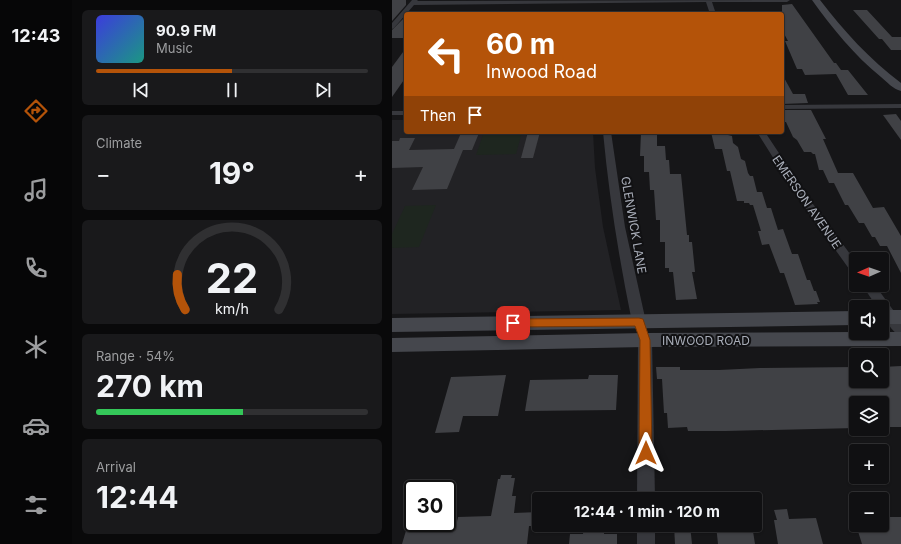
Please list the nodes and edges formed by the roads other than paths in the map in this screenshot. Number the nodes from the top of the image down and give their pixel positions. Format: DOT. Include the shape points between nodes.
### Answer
graph roads {
  1 [pos="708,0"];
  2 [pos="787,0"];
  3 [pos="816,0"];
  4 [pos="413,2"];
  5 [pos="610,3"];
  6 [pos="511,4"];
  7 [pos="405,12"];
  8 [pos="712,12"];
  9 [pos="404,13"];
  10 [pos="392,27"];
  11 [pos="901,88"];
  12 [pos="901,106"];
  13 [pos="784,107"];
  14 [pos="392,113"];
  15 [pos="404,113"];
  16 [pos="607,134"];
  17 [pos="761,134"];
  18 [pos="849,261"];
  19 [pos="873,292"];
  20 [pos="849,318"];
  21 [pos="894,321"];
  22 [pos="639,322"];
  23 [pos="392,325"];
  24 [pos="901,339"];
  25 [pos="645,340"];
  26 [pos="392,345"];
  27 [pos="646,492"];
  28 [pos="646,532"];
  29 [pos="646,544"];
  1 -- 2 [label="street"];
  1 -- 5 [label="street"];
  1 -- 8 [label="street"];
  3 -- 11 [label="main road" via="852,46"];
  4 -- 6 [label="street"];
  4 -- 7 [label="street"];
  5 -- 6 [label="street"];
  9 -- 10 [label="street"];
  12 -- 13 [label="street"];
  14 -- 15 [label="street"];
  16 -- 22 [label="street, GLENWICK LANE" via="621,236"];
  17 -- 18 [label="street, EMERSON AVENUE" via="808,206"];
  19 -- 21 [label="street"];
  20 -- 22 [label="main road, INWOOD ROAD"];
  22 -- 23 [label="main road, INWOOD ROAD"];
  22 -- 25 [label="main road"];
  24 -- 25 [label="main road, INWOOD ROAD"];
  25 -- 26 [label="main road, INWOOD ROAD"];
  25 -- 27 [label="street"];
  28 -- 29 [label="street"];
}
